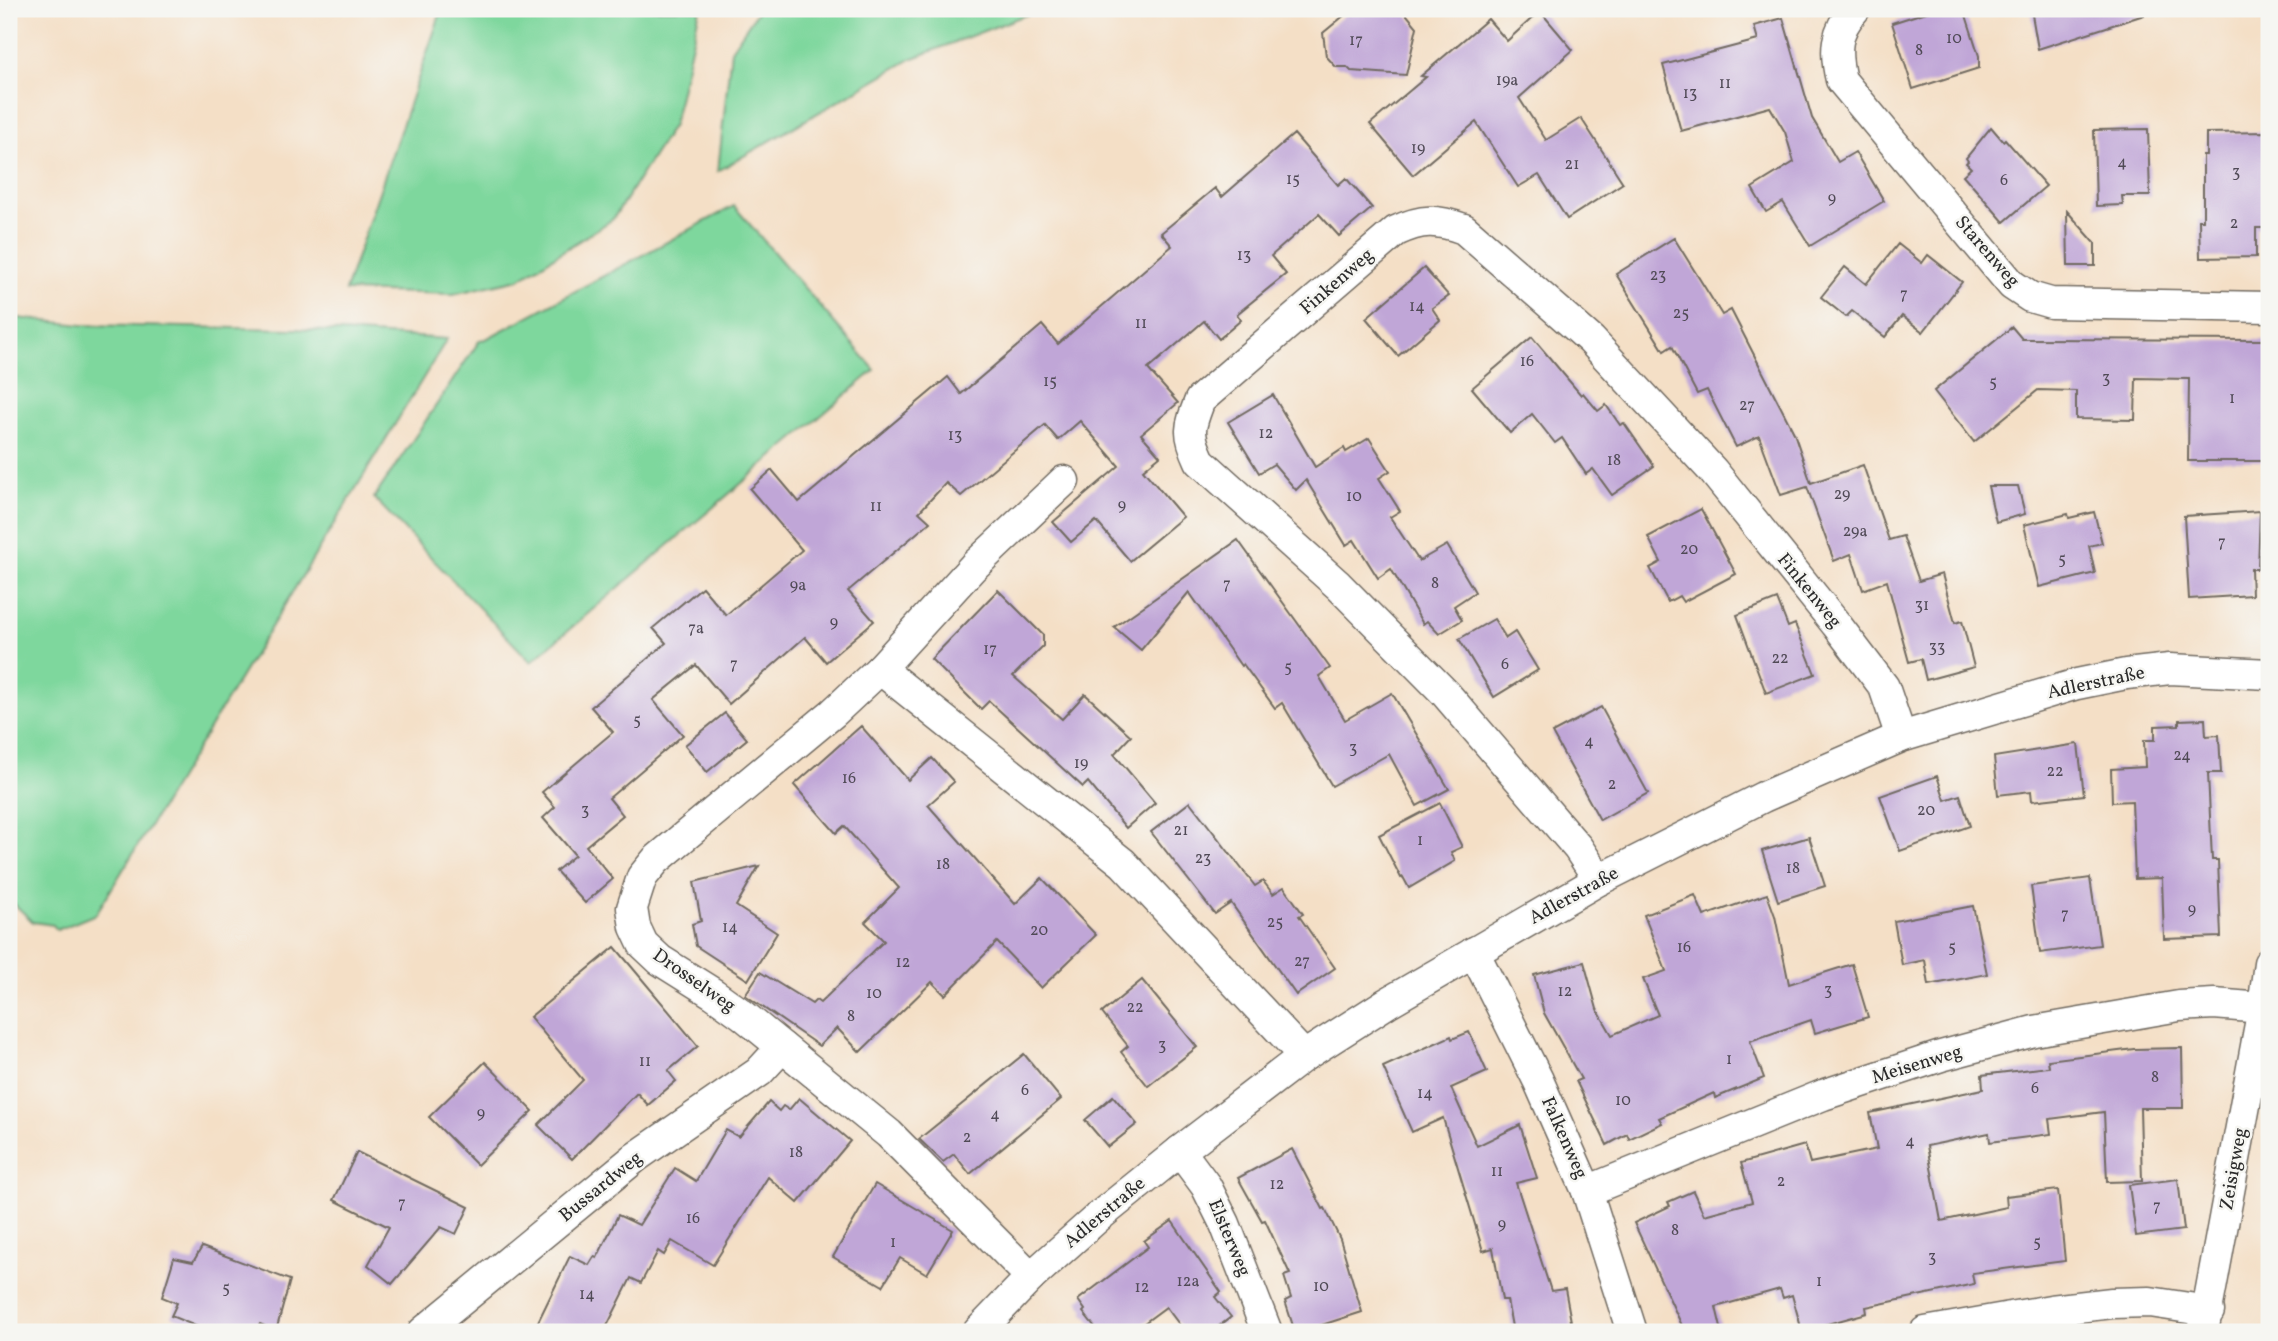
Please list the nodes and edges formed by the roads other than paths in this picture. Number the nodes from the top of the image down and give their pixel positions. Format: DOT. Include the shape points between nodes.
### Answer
graph roads {
  1 [pos="1854,9"];
  2 [pos="2269,307"];
  3 [pos="1065,481"];
  4 [pos="880,669"];
  5 [pos="2269,674"];
  6 [pos="1901,737"];
  7 [pos="1599,880"];
  8 [pos="1474,952"];
  9 [pos="2269,963"];
  10 [pos="2263,1008"];
  11 [pos="782,1047"];
  12 [pos="1304,1056"];
  13 [pos="1180,1151"];
  14 [pos="1587,1191"];
  15 [pos="1031,1277"];
  16 [pos="2206,1322"];
  17 [pos="423,1332"];
  18 [pos="978,1332"];
  19 [pos="1267,1332"];
  20 [pos="1632,1332"];
  21 [pos="1925,1332"];
  1 -- 2 [label="street, Starenweg" via="1843,21 1837,43 1841,80 2012,285 2050,303"];
  3 -- 4 [label="street, Drosselweg" via="973,567"];
  4 -- 11 [label="street, Drosselweg" via="656,860 642,877 632,908 643,944 660,960 714,994"];
  4 -- 12 [label="street" via="1123,863"];
  5 -- 6 [label="street, Adlerstraße" via="2170,669 2126,674 2077,684"];
  6 -- 7 [label="street, Adlerstraße" via="1763,797"];
  6 -- 7 [label="street, Finkenweg" via="1884,687 1836,624 1713,471 1591,340 1464,229 1429,220 1412,223 1396,231 1200,400 1190,440 1200,461 1338,585 1445,693 1578,848"];
  7 -- 8 [label="street, Adlerstraße"];
  8 -- 12 [label="street, Adlerstraße"];
  8 -- 14 [label="street, Falkenweg"];
  9 -- 10 [label="street, Zeisigweg"];
  10 -- 14 [label="street, Meisenweg" via="2179,1006 2034,1031 1941,1056 1822,1095"];
  10 -- 16 [label="street, Zeisigweg"];
  11 -- 15 [label="street, Drosselweg" via="889,1134"];
  11 -- 17 [label="street, Bussardweg" via="759,1072 617,1172"];
  12 -- 13 [label="street, Adlerstraße"];
  13 -- 15 [label="street, Adlerstraße"];
  13 -- 19 [label="street, Elsterweg" via="1206,1186"];
  14 -- 20 [label="street, Falkenweg"];
  15 -- 18 [label="street, Adlerstraße"];
  16 -- 21 [label="street" via="2150,1302 2051,1310"];
}
